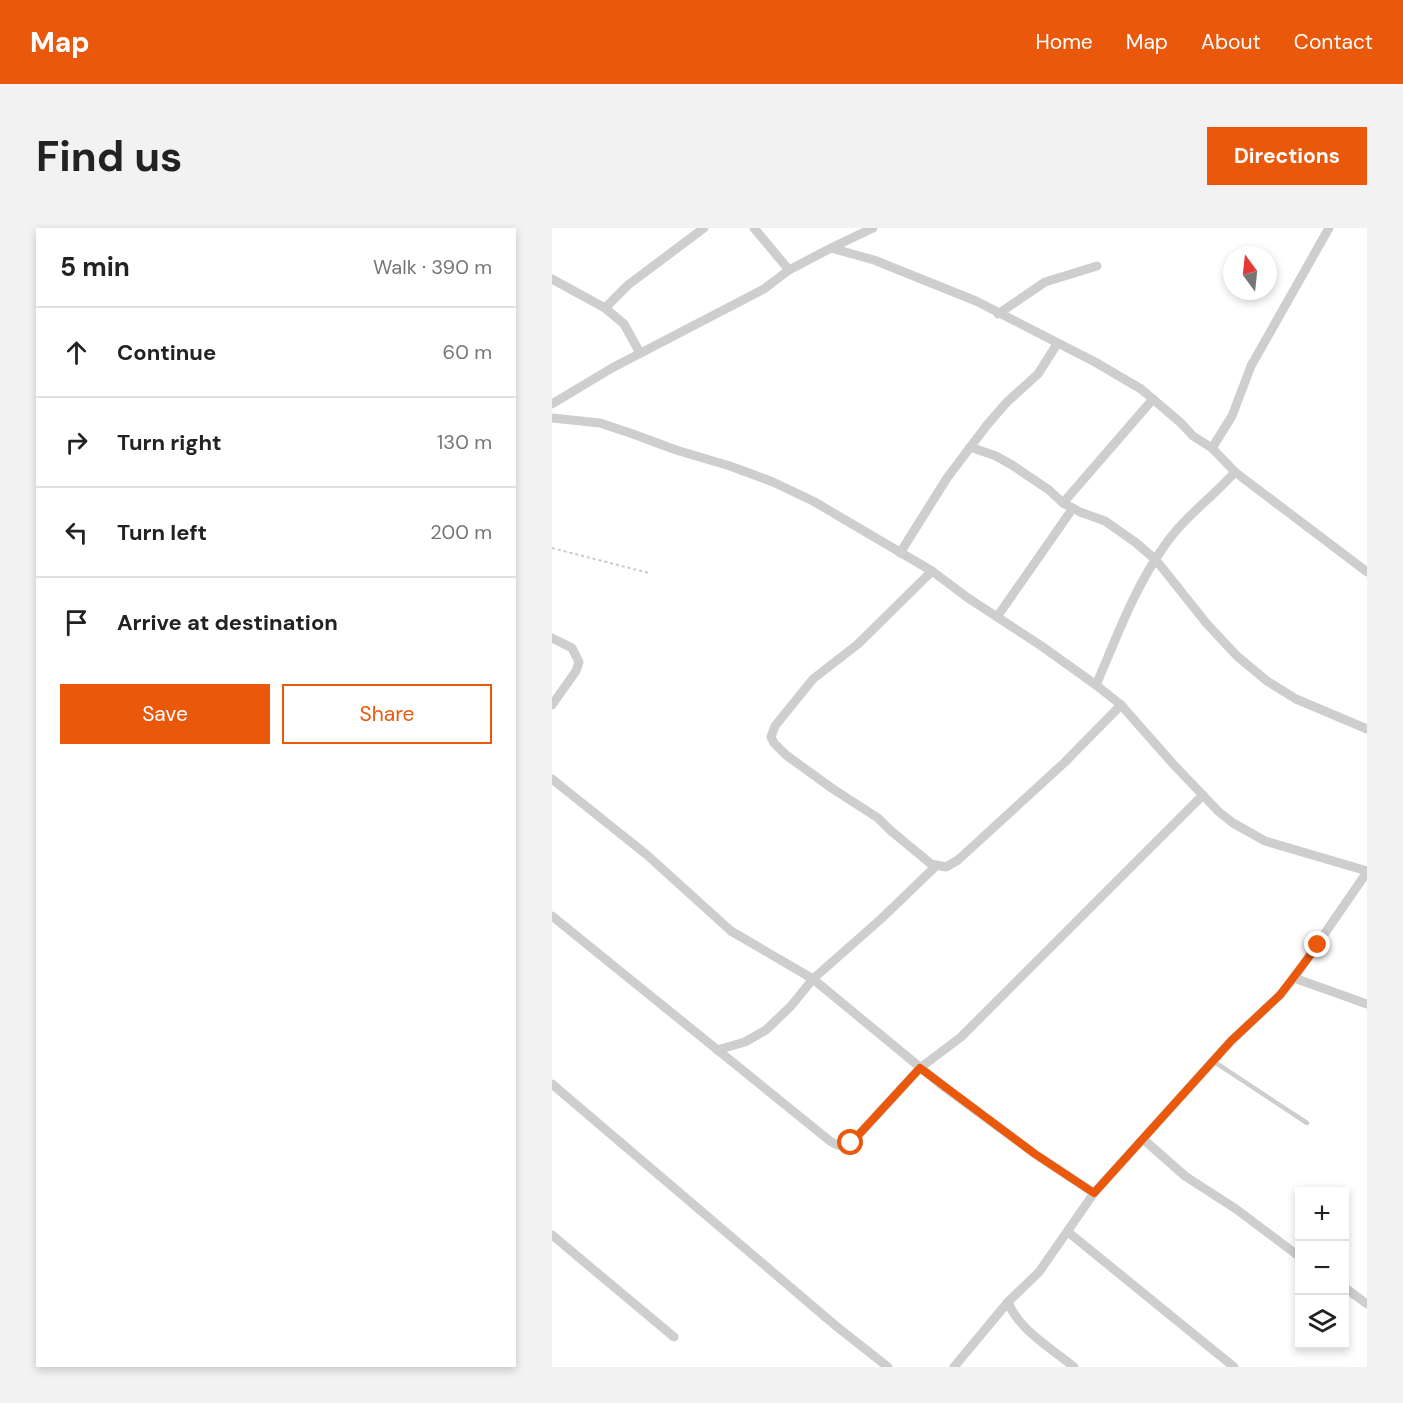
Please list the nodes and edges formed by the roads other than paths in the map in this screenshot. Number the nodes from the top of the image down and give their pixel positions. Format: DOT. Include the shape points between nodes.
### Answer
graph roads {
  1 [pos="704,228"];
  2 [pos="754,228"];
  3 [pos="873,228"];
  4 [pos="1329,228"];
  5 [pos="831,248"];
  6 [pos="1096,266"];
  7 [pos="789,270"];
  8 [pos="552,279"];
  9 [pos="605,308"];
  10 [pos="998,314"];
  11 [pos="1057,344"];
  12 [pos="640,353"];
  13 [pos="1152,399"];
  14 [pos="552,404"];
  15 [pos="552,418"];
  16 [pos="970,447"];
  17 [pos="1212,448"];
  18 [pos="1235,472"];
  19 [pos="1063,503"];
  20 [pos="1073,508"];
  21 [pos="900,553"];
  22 [pos="1156,560"];
  23 [pos="932,571"];
  24 [pos="1367,572"];
  25 [pos="998,617"];
  26 [pos="552,638"];
  27 [pos="1096,685"];
  28 [pos="552,705"];
  29 [pos="1121,705"];
  30 [pos="1367,729"];
  31 [pos="552,779"];
  32 [pos="1203,795"];
  33 [pos="936,866"];
  34 [pos="1367,872"];
  35 [pos="552,916"];
  36 [pos="1294,978"];
  37 [pos="813,979"];
  38 [pos="1367,1004"];
  39 [pos="717,1050"];
  40 [pos="1212,1061"];
  41 [pos="920,1068"];
  42 [pos="552,1084"];
  43 [pos="1306,1123"];
  44 [pos="1143,1139"];
  45 [pos="1094,1193"];
  46 [pos="1068,1232"];
  47 [pos="552,1235"];
  48 [pos="1295,1254"];
  49 [pos="1349,1291"];
  50 [pos="1008,1302"];
  51 [pos="1367,1304"];
  52 [pos="674,1337"];
  53 [pos="888,1367"];
  54 [pos="954,1367"];
  55 [pos="1074,1367"];
  56 [pos="1234,1367"];
  1 -- 9 [label="street" via="628,285"];
  2 -- 7 [label="street"];
  3 -- 5 [label="street"];
  4 -- 17 [label="street" via="1254,361 1232,416"];
  5 -- 7 [label="street"];
  5 -- 10 [label="street" via="902,270"];
  6 -- 10 [label="street" via="1045,282"];
  7 -- 12 [label="street" via="764,289"];
  8 -- 9 [label="street"];
  9 -- 12 [label="street" via="624,324"];
  10 -- 11 [label="street"];
  11 -- 13 [label="street" via="1127,380"];
  11 -- 16 [label="street" via="1038,374 998,412"];
  12 -- 14 [label="street"];
  13 -- 17 [label="street" via="1202,444"];
  13 -- 19 [label="street"];
  15 -- 21 [label="street" via="600,423 773,482"];
  16 -- 19 [label="street" via="1012,465"];
  16 -- 21 [label="street"];
  17 -- 18 [label="street"];
  18 -- 22 [label="street" via="1183,524"];
  18 -- 24 [label="street"];
  19 -- 20 [label="street"];
  20 -- 22 [label="street" via="1105,521"];
  20 -- 25 [label="street"];
  21 -- 23 [label="street"];
  22 -- 27 [label="street" via="1134,594"];
  22 -- 30 [label="street" via="1206,624 1252,669 1296,699"];
  23 -- 25 [label="street"];
  23 -- 33 [label="street" via="858,644 813,679 775,726 771,737 786,755 878,818"];
  25 -- 27 [label="street"];
  26 -- 28 [label="street" via="572,648 579,662"];
  27 -- 29 [label="street"];
  29 -- 32 [label="street"];
  29 -- 33 [label="street" via="965,854 946,867"];
  31 -- 37 [label="street" via="647,855 731,931"];
  32 -- 34 [label="street" via="1246,832"];
  32 -- 41 [label="street" via="962,1037"];
  33 -- 37 [label="street"];
  34 -- 36 [label="street"];
  35 -- 39 [label="street"];
  36 -- 38 [label="street"];
  36 -- 40 [label="street"];
  37 -- 39 [label="street" via="765,1030 745,1042"];
  37 -- 41 [label="street"];
  39 -- 41 [label="street" via="840,1146 854,1140"];
  40 -- 43 [label="lane"];
  40 -- 44 [label="street"];
  41 -- 45 [label="street"];
  42 -- 53 [label="street"];
  44 -- 45 [label="street"];
  44 -- 48 [label="street" via="1185,1176"];
  45 -- 46 [label="street"];
  46 -- 50 [label="street" via="1039,1272"];
  46 -- 56 [label="street"];
  47 -- 52 [label="street"];
  49 -- 51 [label="street"];
  50 -- 54 [label="street"];
  50 -- 55 [label="street" via="1020,1323"];
}
